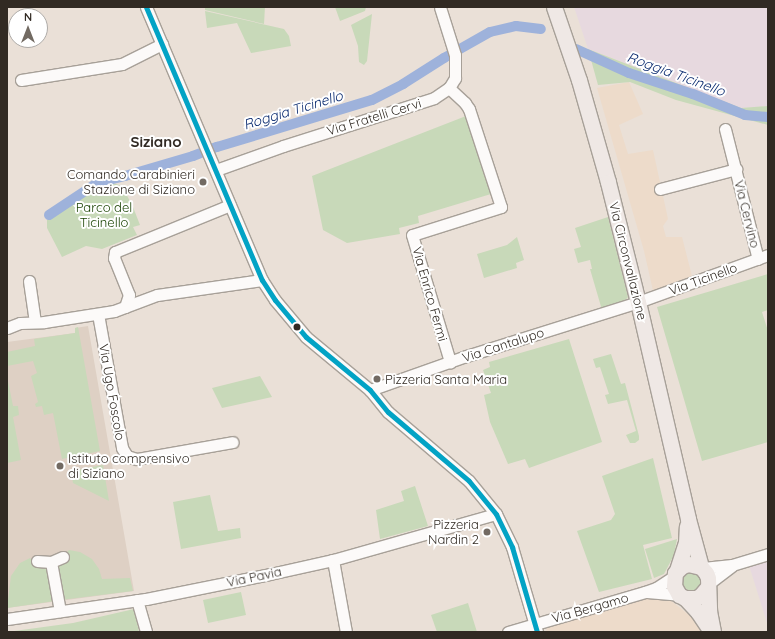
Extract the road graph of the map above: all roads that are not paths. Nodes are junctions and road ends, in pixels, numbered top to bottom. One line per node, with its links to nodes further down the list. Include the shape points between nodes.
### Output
1 (146, 7): 4 (street)
2 (440, 7): 6 (street, via 454,56 454,78)
3 (554, 7): 15 (main road, Via Circonvallazione, via 579,80)
4 (162, 44): 5 (street, via 122,64); 9 (street)
5 (21, 80)
6 (449, 88): 9 (street, Via Fratelli Cervi, via 434,98); 20 (street, Via Enrico Fermi, via 469,108 501,207 412,235)
7 (725, 129): 8 (street, Via Cervino)
8 (736, 169): 10 (street, Via Cervino); 12 (street, Via Cervino)
9 (216, 170): 11 (street)
10 (660, 189)
11 (230, 205): 13 (street); 16 (street, via 116,251 114,256 129,295)
12 (763, 257): 15 (street, Via Ticinello)
13 (262, 280): 16 (street, via 157,294); 21 (street, via 306,337)
14 (29, 281): 18 (street)
15 (638, 302): 20 (street, Via Cantalupo); 24 (main road, Via Circonvallazione)
16 (125, 306): 17 (street)
17 (98, 314): 18 (street); 22 (street, Via Ugo Foscolo, via 122,448 127,456 137,459)
18 (35, 322): 19 (street, via 20,323)
19 (7, 328)
20 (450, 362): 21 (street, Via Cantalupo)
21 (370, 390): 23 (street, via 388,412 469,481)
22 (233, 442)
23 (496, 514): 27 (street, Via Pavia); 39 (street, via 512,547)
24 (688, 519): 31 (main road, Via Circonvallazione); 32 (main road, via 686,543)
25 (768, 554): 30 (street)
26 (63, 557): 29 (street)
27 (333, 560): 36 (street, Via Pavia); 41 (street)
28 (37, 561): 29 (street)
29 (51, 562): 37 (street)
30 (732, 565): 31 (street); 33 (street)
31 (702, 568): 32 (main road, via 688,564); 33 (main road, via 706,573)
32 (675, 574): 34 (street, Via Bergamo, via 656,588); 35 (main road, via 674,586)
33 (708, 586): 35 (main road, via 696,598); 43 (main road)
34 (645, 592): 35 (street, Via Bergamo); 39 (street, Via Bergamo)
35 (682, 596): 43 (main road, via 698,612)
36 (137, 600): 37 (street, Via Pavia); 40 (street)
37 (60, 611): 38 (street, Via Pavia)
38 (7, 619)
39 (536, 628): 42 (street, Via Bergamo)
40 (146, 632)
41 (346, 632)
42 (508, 632)
43 (712, 632)

